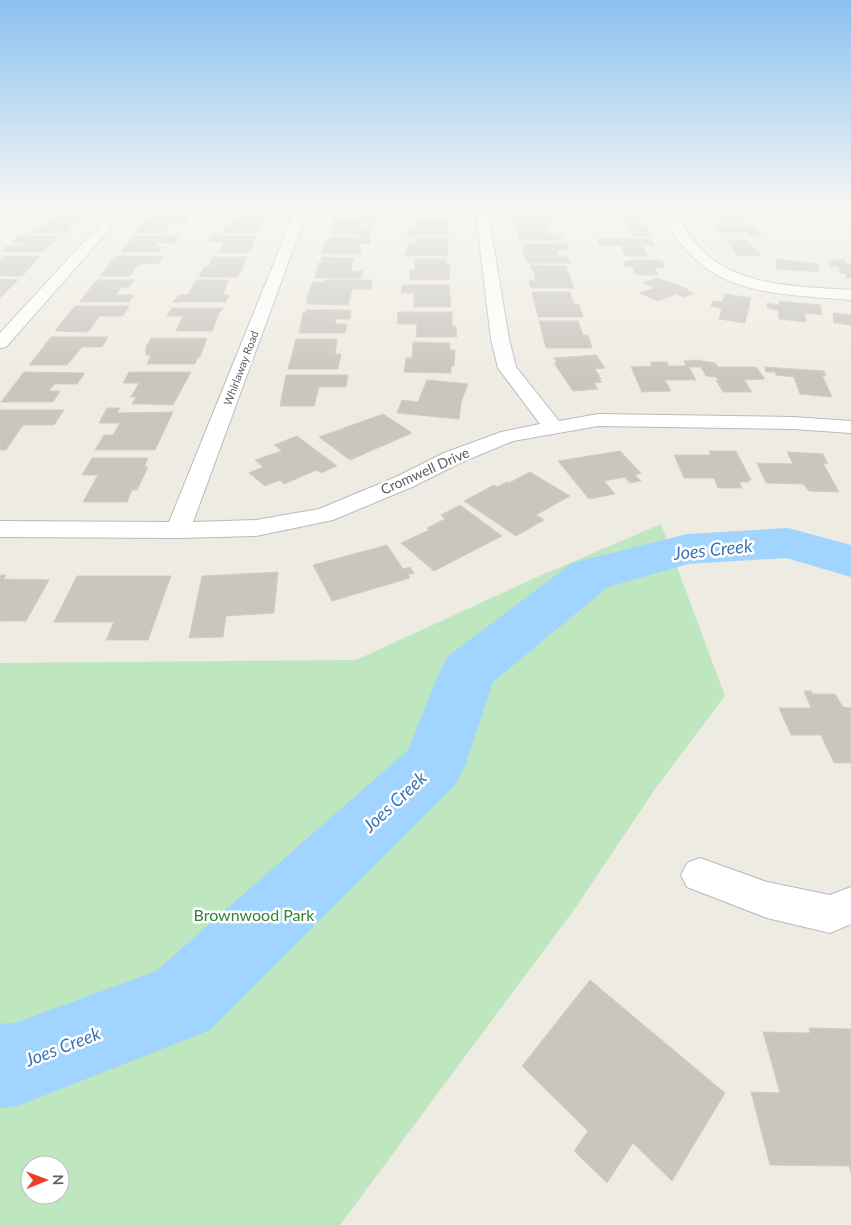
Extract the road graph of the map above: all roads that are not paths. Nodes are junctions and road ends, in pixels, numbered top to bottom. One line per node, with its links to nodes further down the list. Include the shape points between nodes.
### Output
1 (72, 263): 6 (street)
2 (281, 263): 10 (street, Whirlaway Road)
3 (489, 263): 7 (street, via 507,368)
4 (710, 263): 5 (street, via 719,270 760,285)
5 (851, 295)
6 (0, 343)
7 (553, 427): 8 (street, Cromwell Drive, via 598,420); 10 (street, Cromwell Drive, via 508,436 325,515 256,528)
8 (851, 427)
9 (0, 529): 10 (street, Cromwell Drive)
10 (178, 530)
11 (700, 875): 12 (street, via 767,900 830,914)
12 (851, 905)

